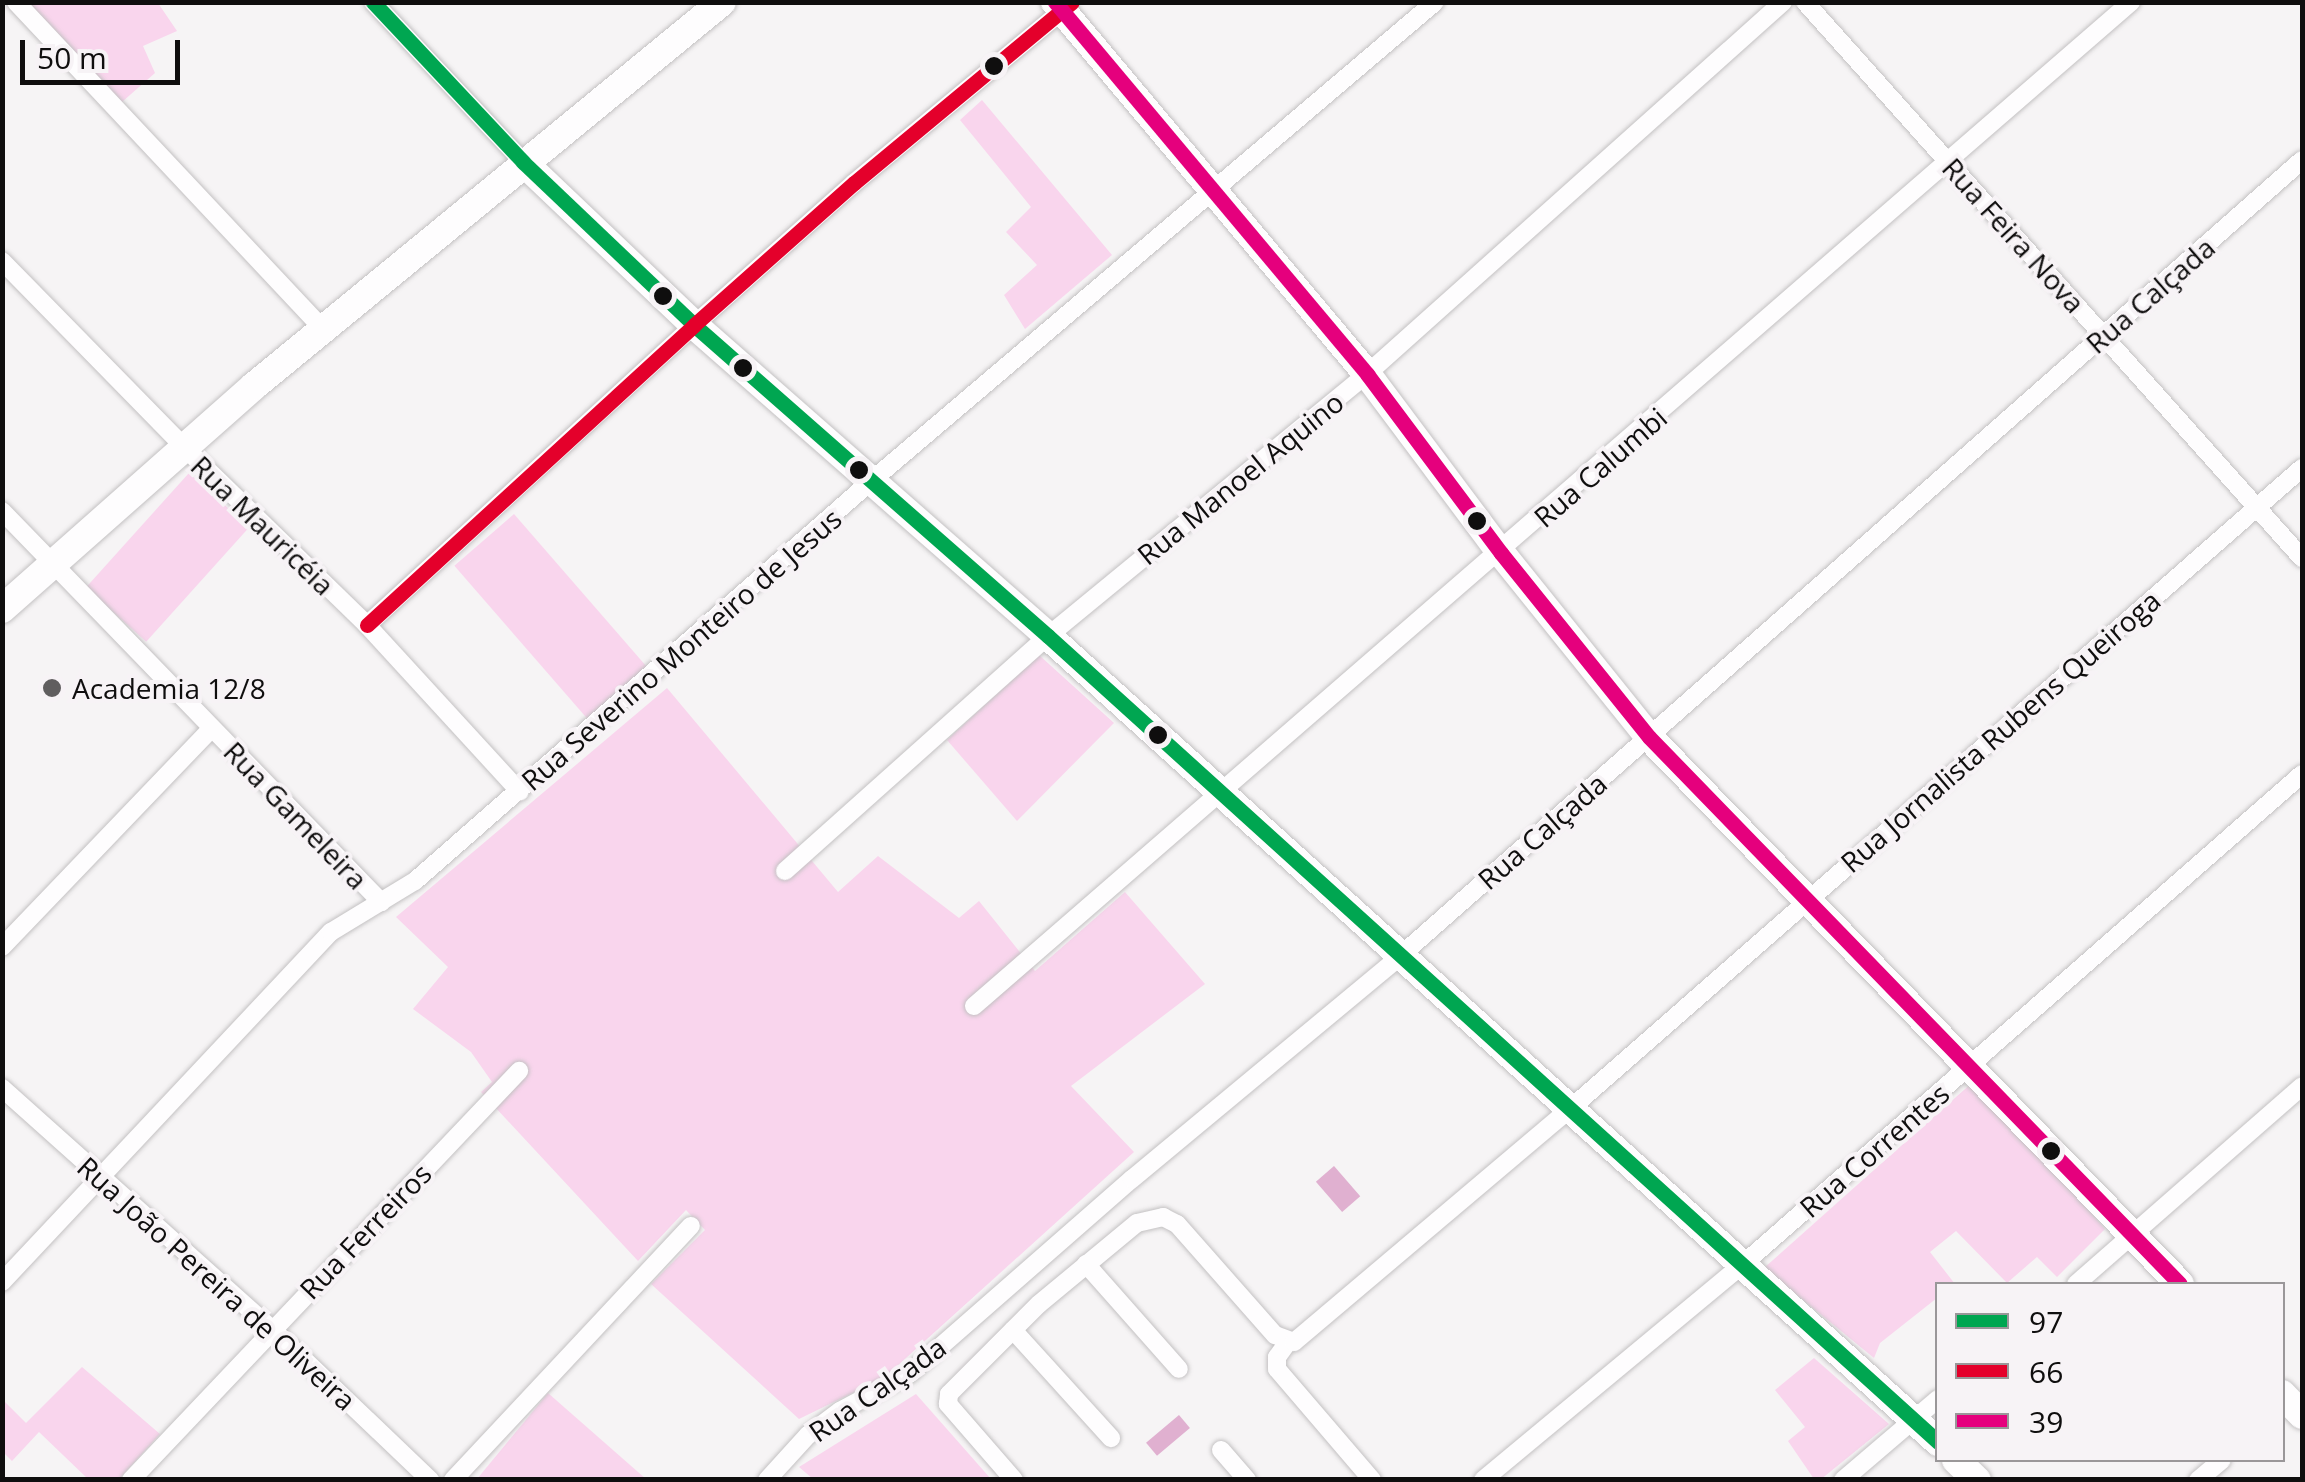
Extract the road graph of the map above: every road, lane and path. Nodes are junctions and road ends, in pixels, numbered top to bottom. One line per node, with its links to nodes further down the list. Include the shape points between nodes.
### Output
1 (16, 2): 15 (street)
2 (374, 2): 10 (street)
3 (722, 2): 10 (main road)
4 (1435, 2): 12 (street, Rua Severino Monteiro de Jesus)
5 (1783, 2): 17 (street, Rua Manoel Aquino)
6 (1805, 2): 11 (street, Rua Feira Nova)
7 (2131, 2): 11 (street, Rua Calumbi)
8 (1063, 5): 12 (main road); 14 (street)
9 (2302, 160): 16 (street, Rua Calçada)
10 (523, 162): 14 (main road); 15 (main road)
11 (1948, 163): 16 (street, Rua Feira Nova); 23 (street, Rua Calumbi)
12 (1209, 191): 17 (main road); 20 (street, Rua Severino Monteiro de Jesus)
13 (2, 261): 18 (street, Rua Mauricéia)
14 (694, 324): 20 (main road); 27 (street)
15 (323, 329): 18 (main road)
16 (2104, 335): 21 (street, Rua Feira Nova); 30 (street, Rua Calçada)
17 (1367, 374): 23 (main road); 28 (street, Rua Manoel Aquino)
18 (184, 447): 25 (main road); 27 (street, Rua Mauricéia)
19 (2302, 468): 21 (street, Rua Jornalista Rubens Queiroga)
20 (870, 482): 28 (main road); 32 (street, Rua Severino Monteiro de Jesus)
21 (2257, 508): 24 (street, Rua Feira Nova); 35 (street, Rua Jornalista Rubens Queiroga)
22 (2, 511): 25 (street, Rua Gameleira)
23 (1501, 553): 30 (main road); 33 (street, Rua Calumbi)
24 (2302, 558)
25 (52, 564): 26 (main road); 29 (street, Rua Gameleira)
26 (2, 609)
27 (367, 625): 32 (street, Rua Mauricéia)
28 (1048, 636): 33 (main road); 34 (street, Rua Manoel Aquino)
29 (212, 728): 36 (street, Rua Gameleira); 37 (street)
30 (1648, 736): 35 (main road); 38 (street, Rua Calçada)
31 (2302, 774): 40 (street, Rua Correntes)
32 (520, 792): 36 (street, Rua Severino Monteiro de Jesus)
33 (1219, 794): 38 (main road); 39 (street, Rua Calumbi)
34 (785, 871)
35 (1806, 899): 40 (main road); 44 (street, Rua Jornalista Rubens Queiroga)
36 (381, 902): 45 (street, Rua Severino Monteiro de Jesus, via 331,932)
37 (2, 947)
38 (1399, 957): 44 (main road); 67 (street, Rua Calçada, via 909,1374 808,1434)
39 (974, 1006)
40 (1971, 1065): 47 (main road); 49 (street, Rua Correntes)
41 (518, 1071): 53 (street, Rua Ferreiros)
42 (2302, 1086): 47 (street)
43 (2, 1088): 45 (street, Rua João Pereira de Oliveira)
44 (1570, 1109): 49 (main road); 55 (street, Rua Jornalista Rubens Queiroga, via 1310,1331)
45 (102, 1178): 50 (street, Rua Severino Monteiro de Jesus); 53 (street, Rua João Pereira de Oliveira)
46 (690, 1226): 66 (street)
47 (2134, 1236): 51 (street); 52 (main road)
48 (1086, 1264): 54 (street); 55 (street, via 1137,1223 1163,1217); 56 (street)
49 (1741, 1266): 58 (main road); 71 (street, Rua Correntes)
50 (2, 1282)
51 (2078, 1282)
52 (2178, 1282)
53 (272, 1329): 64 (street, Rua Ferreiros); 65 (street, Rua João Pereira de Oliveira)
54 (1012, 1330): 59 (street); 68 (street, via 954,1386 948,1404)
55 (1288, 1342): 70 (street, via 1276,1368)
56 (1179, 1369)
57 (1935, 1402): 58 (street)
58 (1914, 1419): 60 (main road); 72 (street)
59 (1112, 1438)
60 (1935, 1439)
61 (1221, 1450): 69 (street)
62 (1958, 1462): 73 (main road)
63 (2220, 1462): 74 (street)
64 (131, 1480)
65 (430, 1480)
66 (453, 1480)
67 (767, 1480)
68 (1014, 1480)
69 (1247, 1480)
70 (1372, 1480)
71 (1483, 1480)
72 (1843, 1480)
73 (1977, 1480)
74 (2198, 1480)

